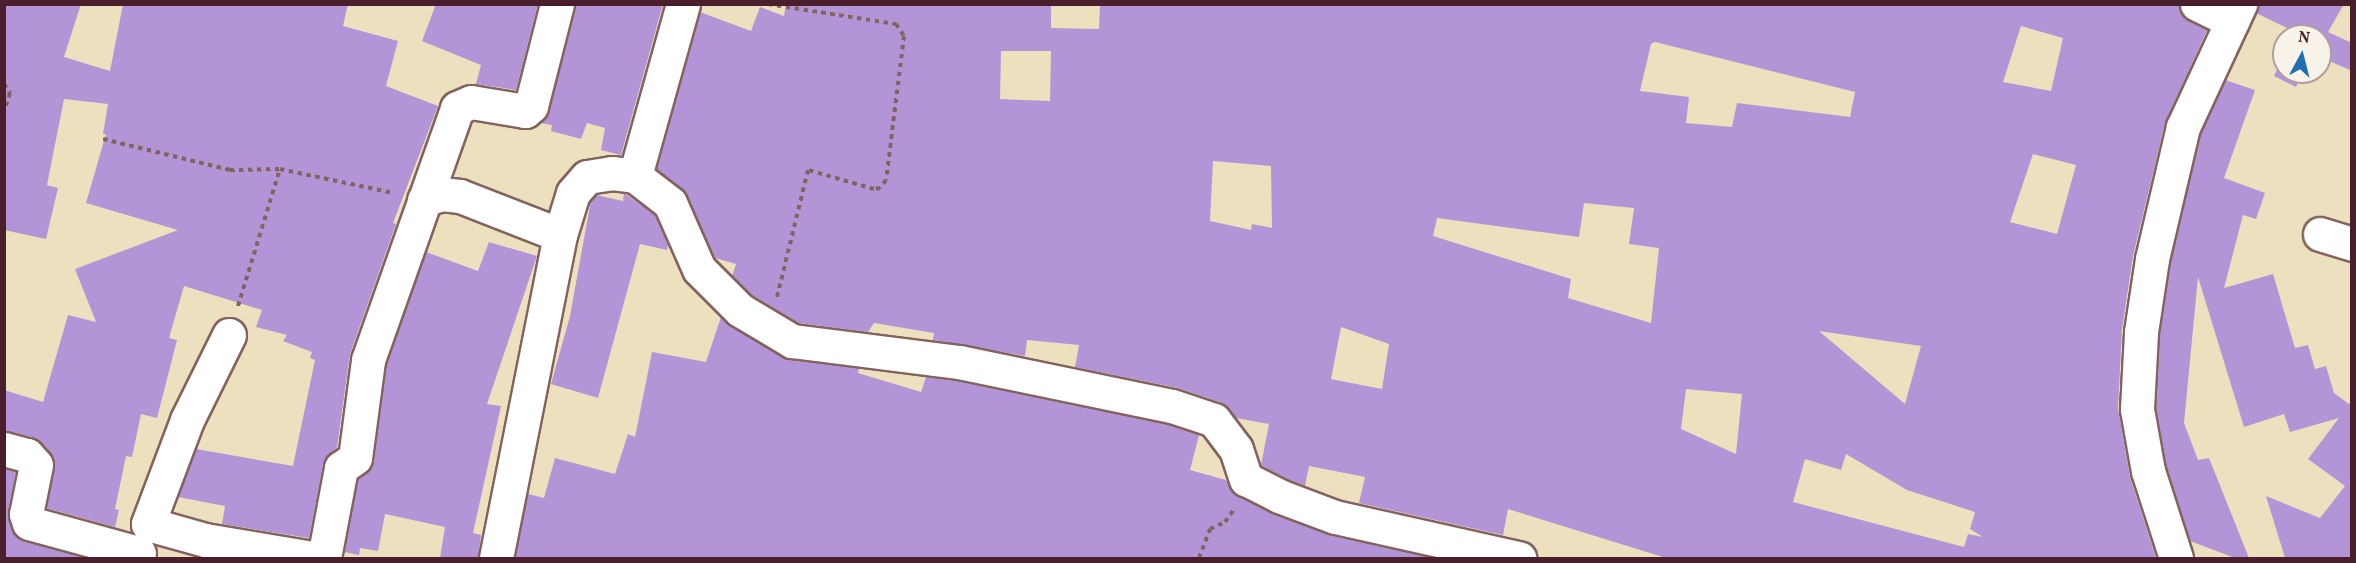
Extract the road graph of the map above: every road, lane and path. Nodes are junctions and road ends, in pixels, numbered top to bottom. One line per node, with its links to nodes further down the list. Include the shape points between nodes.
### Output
1 (557, 4): 11 (street, via 531,106 525,111 471,102 457,108)
2 (683, 4): 10 (street)
3 (768, 4): 15 (path, via 896,24 904,36 886,180 880,189 874,189 808,170)
4 (2197, 4): 5 (street)
5 (2236, 13): 25 (street, via 2183,127 2152,259 2141,332 2137,409 2148,471)
6 (4, 84): 7 (path, via 9,93)
7 (4, 112)
8 (103, 139): 9 (path, via 230,170)
9 (280, 169): 11 (path); 16 (path)
10 (635, 176): 13 (street, via 612,173 587,177 573,192); 15 (street, via 670,203 699,269 740,310)
11 (424, 200): 13 (street, via 441,194 460,196); 21 (street, via 368,360 355,458 341,468)
12 (2320, 234): 14 (street)
13 (560, 235): 22 (street)
14 (2352, 244)
15 (770, 327): 18 (street, via 792,341 959,362 1172,406 1214,420 1236,449)
16 (229, 335): 19 (street, via 187,420)
17 (4, 449): 19 (street, via 27,455 36,465 26,514 29,523)
18 (1246, 479): 23 (path, via 1230,518 1210,529); 24 (street, via 1335,517)
19 (141, 545): 20 (street, via 205,540)
20 (312, 558)
21 (324, 558)
22 (496, 558)
23 (1199, 558)
24 (1519, 558)
25 (2176, 558)

